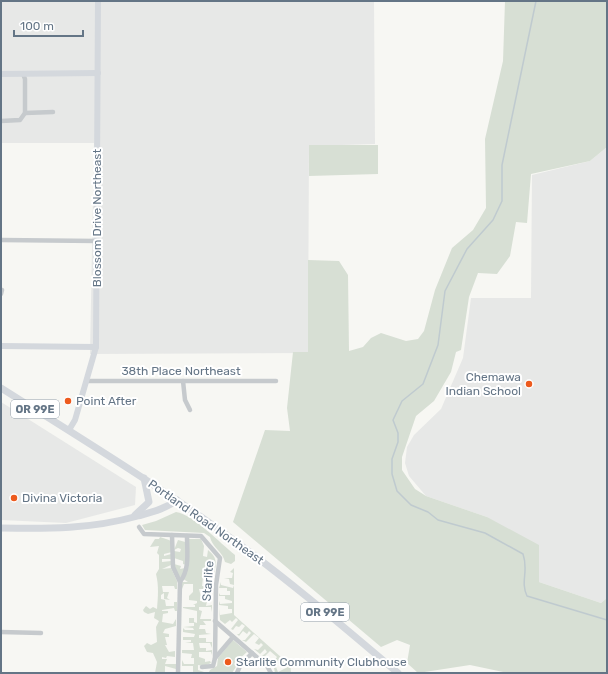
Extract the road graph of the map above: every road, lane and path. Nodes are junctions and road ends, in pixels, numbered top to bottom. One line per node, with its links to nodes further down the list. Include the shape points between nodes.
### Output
1 (98, 1): 2 (street, Blossom Drive Northeast)
2 (98, 73): 4 (street); 9 (street, Blossom Drive Northeast)
3 (1, 74): 4 (street)
4 (23, 74): 6 (street)
5 (53, 112): 6 (street)
6 (25, 113): 7 (street, via 20,120)
7 (1, 122)
8 (1, 240): 9 (street)
9 (97, 241): 11 (street, Blossom Drive Northeast)
10 (1, 346): 11 (street)
11 (96, 347): 12 (street, Blossom Drive Northeast)
12 (87, 381): 13 (street, 38th Place Northeast); 17 (street, Blossom Drive Northeast, via 75,420)
13 (183, 381): 14 (street, 38th Place Northeast); 16 (street, via 184,400)
14 (276, 381)
15 (1, 388): 17 (main road, Portland Road Northeast / OR 99E)
16 (190, 410)
17 (68, 430): 18 (main road, Portland Road Northeast / OR 99E)
18 (144, 478): 19 (main road, Portland Road Northeast / OR 99E); 20 (main road, via 149,502)
19 (177, 500): 20 (main road, via 164,509); 36 (main road, Portland Road Northeast / OR 99E, via 262,561)
20 (132, 518): 22 (main road, via 56,530)
21 (139, 527): 23 (street, Starlite, via 144,534)
22 (1, 528)
23 (172, 535): 24 (street, Starlite); 25 (street, via 173,567)
24 (187, 536): 25 (street, via 186,574); 26 (street, Starlite, via 201,536 220,558 216,585)
25 (180, 582): 33 (street)
26 (216, 621): 29 (street); 31 (street, Starlite)
27 (1, 632): 28 (street)
28 (41, 633)
29 (233, 637): 30 (street); 31 (street)
30 (252, 653): 34 (street); 35 (street, via 270,668)
31 (215, 658): 32 (street, via 213,666)
32 (202, 668)
33 (178, 673)
34 (237, 673)
35 (271, 673)
36 (398, 673)

